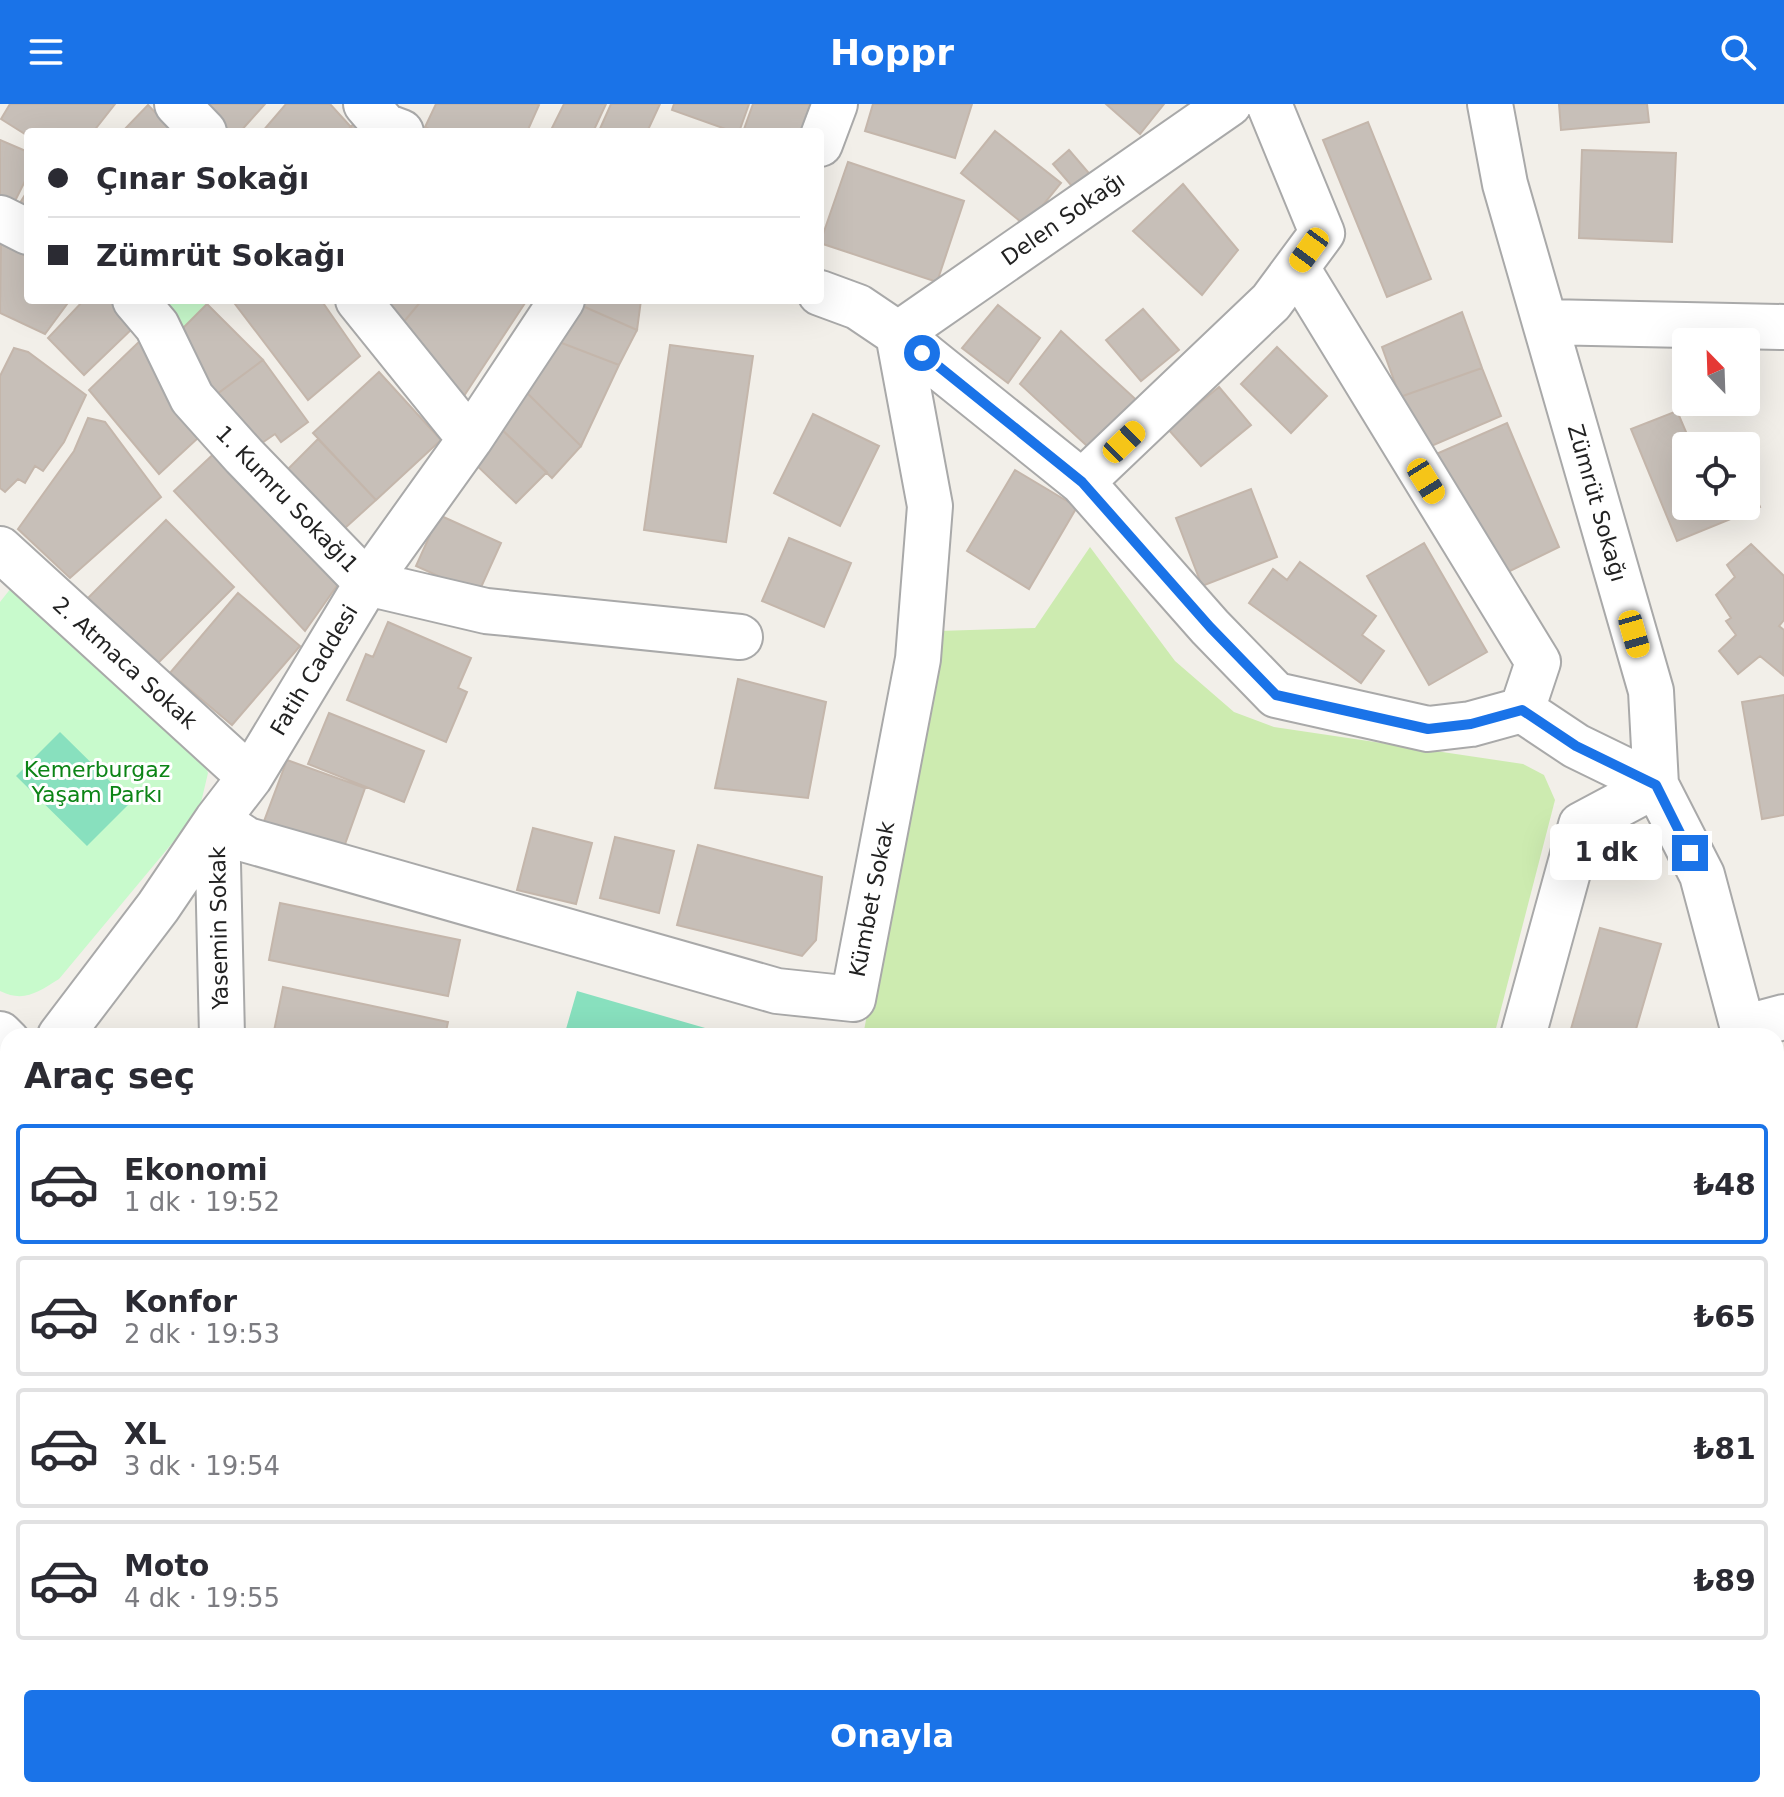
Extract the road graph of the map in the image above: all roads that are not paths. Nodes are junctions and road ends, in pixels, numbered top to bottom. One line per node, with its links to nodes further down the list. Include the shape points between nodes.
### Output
1 (177, 104): 7 (street)
2 (366, 104): 8 (street)
3 (835, 104): 9 (street)
4 (1229, 104): 19 (street, Delen Sokağı)
5 (1269, 104): 12 (street, via 1322,233)
6 (1490, 104): 17 (street, Zümrüt Sokağı, via 1505,184)
7 (200, 128)
8 (390, 128)
9 (824, 133)
10 (0, 218): 11 (street)
11 (24, 230)
12 (1297, 268): 21 (street, via 1271,302); 25 (street, via 1538,662)
13 (824, 294): 19 (street, via 858,307)
14 (138, 304): 23 (street, 1. Kumru Sokağı1, via 157,326 192,398)
15 (361, 304): 20 (street)
16 (559, 304): 20 (street, Fatih Caddesi)
17 (1545, 322): 18 (street); 28 (street, Zümrüt Sokağı, via 1651,691)
18 (1784, 327)
19 (898, 334): 21 (street); 29 (street, Kümbet Sokak, via 930,506 918,659 853,999 762,987 247,840)
20 (470, 439): 23 (street, Fatih Caddesi)
21 (1082, 482): 25 (street, via 1276,695 1428,729)
22 (0, 549): 27 (street, 2. Atmaca Sokak)
23 (367, 583): 24 (street, 1. Kumru Sokağı1, via 486,611); 27 (street, Fatih Caddesi)
24 (740, 637)
25 (1522, 710): 26 (street)
26 (1576, 746): 28 (street); 30 (street)
27 (250, 777): 29 (street, Fatih Caddesi)
28 (1656, 785): 30 (street); 31 (street, Zümrüt Sokağı, via 1702,875)
29 (217, 820): 32 (street, Fatih Caddesi); 33 (street, Yasemin Sokak)
30 (1581, 825): 34 (street)
31 (1758, 1027)
32 (66, 1028)
33 (222, 1028)
34 (1525, 1028)

